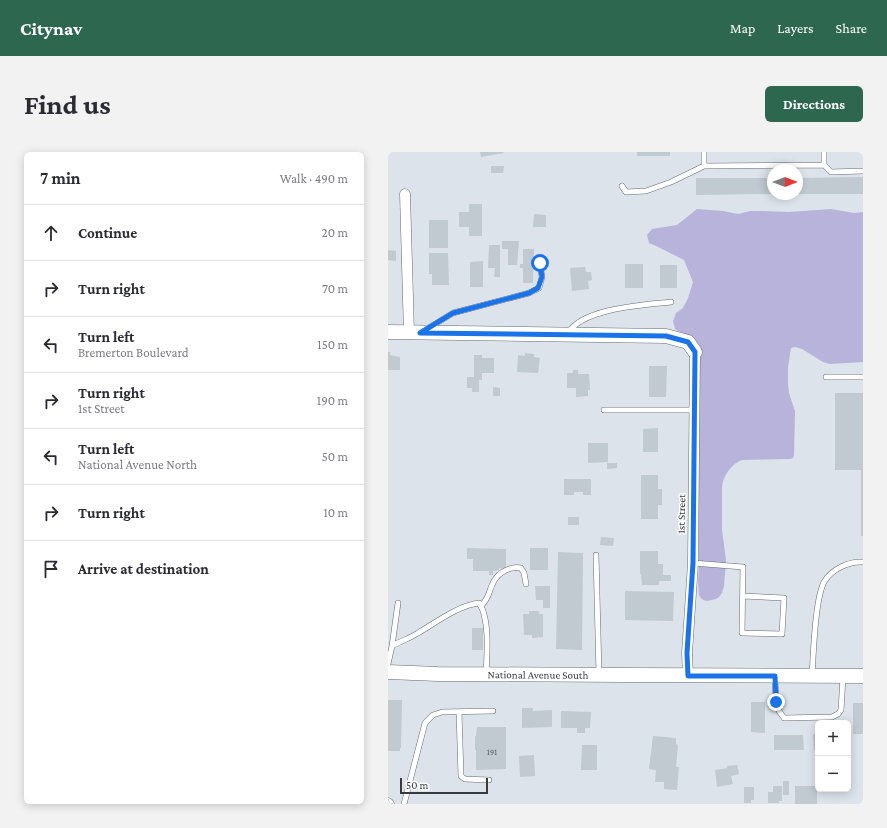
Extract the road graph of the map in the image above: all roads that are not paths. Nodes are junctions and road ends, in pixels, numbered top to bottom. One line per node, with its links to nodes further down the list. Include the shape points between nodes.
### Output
1 (704, 152): 4 (lane)
2 (824, 152): 3 (lane)
3 (824, 165): 4 (lane); 5 (lane, via 831,172)
4 (704, 166): 6 (lane, via 646,191 626,192)
5 (863, 171)
6 (622, 186)
7 (405, 194): 11 (street)
8 (540, 263): 11 (lane, via 542,277 538,288 529,293 453,313)
9 (671, 302): 12 (lane, via 597,314 578,322)
10 (388, 332): 11 (main road)
11 (414, 333): 12 (main road)
12 (566, 335): 13 (main road, via 666,336 688,342)
13 (695, 352): 17 (street, 1st Street)
14 (863, 377): 15 (lane)
15 (826, 378)
16 (604, 410): 17 (lane)
17 (695, 410): 20 (street, 1st Street)
18 (596, 555): 29 (lane)
19 (863, 562): 32 (lane, via 847,564 837,569 823,584 817,605)
20 (693, 563): 22 (lane, via 743,567); 30 (street, 1st Street, via 687,653)
21 (526, 584): 24 (lane, via 521,568 506,570 498,576 487,601)
22 (743, 596): 22 (lane, via 742,633 782,634 784,598)
23 (398, 603): 25 (lane)
24 (481, 606): 25 (lane, via 479,603 465,607); 28 (lane, via 487,638)
25 (392, 646): 26 (lane)
26 (388, 664)
27 (388, 672): 28 (main road, National Avenue South)
28 (486, 674): 29 (main road, National Avenue South)
29 (599, 675): 30 (main road, National Avenue South)
30 (688, 676): 31 (main road, National Avenue South)
31 (775, 676): 32 (main road, National Avenue South); 33 (lane, via 776,702 778,711 784,718 832,717 838,714 841,710)
32 (812, 676): 33 (main road, National Avenue South)
33 (843, 676): 34 (main road, National Avenue South)
34 (863, 676)
35 (493, 711): 36 (lane)
36 (459, 712): 37 (lane, via 461,776 465,779); 38 (lane, via 442,712 425,722)
37 (490, 780)
38 (404, 804)

